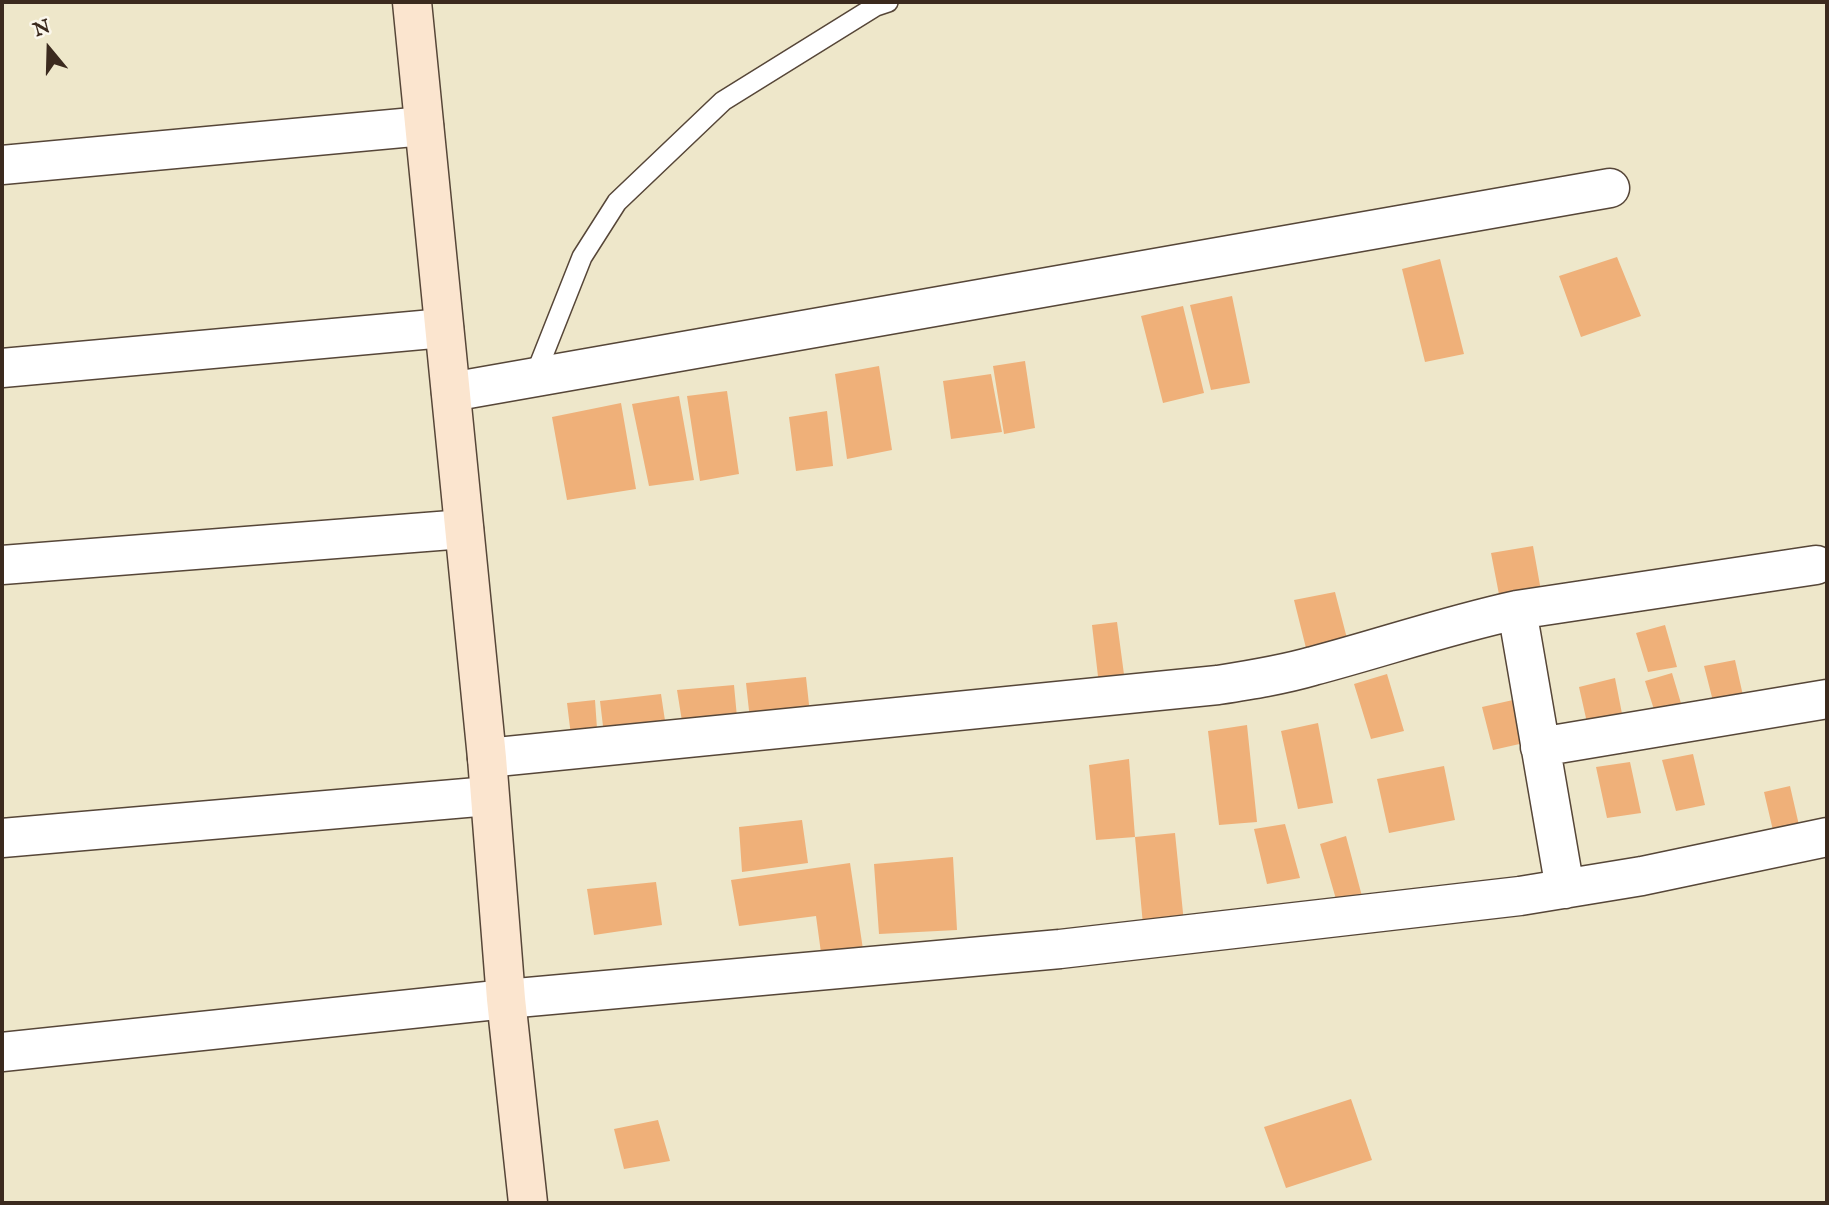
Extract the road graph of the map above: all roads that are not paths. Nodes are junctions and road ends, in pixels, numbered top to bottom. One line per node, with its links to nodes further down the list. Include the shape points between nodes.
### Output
1 (412, 2): 3 (main road)
2 (888, 2): 8 (lane, via 723,101 617,202 582,257)
3 (424, 126): 4 (street); 6 (main road)
4 (2, 165)
5 (1611, 188): 8 (street)
6 (444, 328): 7 (street); 9 (main road)
7 (2, 368)
8 (534, 377): 9 (street)
9 (451, 392): 10 (main road)
10 (464, 529): 11 (street); 16 (main road)
11 (2, 565)
12 (1816, 565): 13 (street)
13 (1517, 610): 15 (street); 16 (street, via 1312,667 1218,685)
14 (1827, 699): 15 (street)
15 (1540, 747): 20 (street)
16 (487, 758): 17 (main road)
17 (489, 796): 18 (street); 21 (main road)
18 (2, 838)
19 (1827, 838): 20 (street)
20 (1565, 889): 21 (street, via 1060,949)
21 (506, 999): 22 (street); 23 (main road)
22 (2, 1052)
23 (528, 1203)

